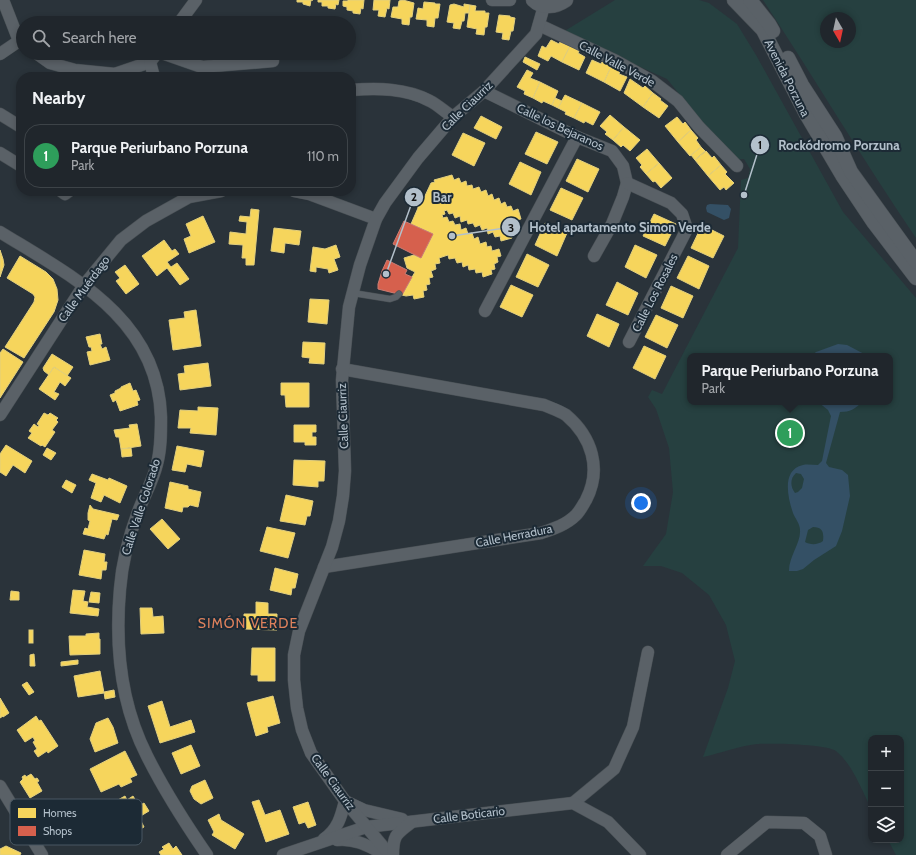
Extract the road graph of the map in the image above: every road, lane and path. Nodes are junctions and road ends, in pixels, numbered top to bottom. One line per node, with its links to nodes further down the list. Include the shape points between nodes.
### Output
1 (3, 0): 11 (street)
2 (196, 0): 9 (street)
3 (492, 0): 4 (street)
4 (510, 0)
5 (566, 0): 8 (street, via 553,6)
6 (734, 0): 38 (street, Avenida Porzuna, via 763,30 806,114 842,175 874,223)
7 (750, 0): 37 (street, Avenida Porzuna, via 769,24 802,84 835,136 851,172)
8 (538, 3): 10 (street, Calle Ciaurriz)
9 (184, 16)
10 (538, 25): 23 (street, Calle Ciaurriz, via 536,34); 30 (street, Calle Valle Verde, via 616,61 652,81 678,101)
11 (16, 30)
12 (16, 45): 13 (street)
13 (0, 54)
14 (46, 60): 19 (street, via 75,70)
15 (149, 60): 20 (street)
16 (154, 60): 21 (street)
17 (182, 60): 18 (street, via 202,67)
18 (273, 61)
19 (95, 72)
20 (120, 72)
21 (154, 72)
22 (356, 90): 25 (street, via 401,90 430,100)
23 (484, 91): 25 (street, Calle Ciaurriz); 27 (street, Calle los Bejaranos)
24 (0, 114): 26 (street)
25 (453, 117): 34 (street, Calle Ciaurriz, via 418,158)
26 (16, 124)
27 (577, 136): 31 (street, Calle los Bejaranos, via 612,151 623,166); 42 (street)
28 (0, 153): 29 (street)
29 (16, 163)
30 (737, 166)
31 (628, 183): 36 (street, via 612,224); 43 (street, Calle Los Rosales, via 671,203 682,214 687,229)
32 (186, 196): 39 (street, Calle Muérdago, via 121,240)
33 (315, 196): 34 (street)
34 (376, 219): 40 (street, Calle Ciaurriz)
35 (0, 232): 39 (street, Calle Valle Colorado)
36 (594, 256)
37 (916, 262)
38 (916, 278)
39 (84, 285): 45 (street, Calle Muérdago); 57 (street, Calle Valle Colorado, via 106,303 133,335 148,360 158,393 161,428 157,464 139,510 123,565 118,628 121,671 135,727 146,754 174,806)
40 (353, 293): 41 (lane, via 390,299); 44 (street, Calle Ciaurriz, via 346,324)
41 (399, 294)
42 (485, 311)
43 (629, 342)
44 (342, 369): 46 (street, Calle Ciaurriz, via 345,471 343,496 337,528); 46 (street, Calle Herradura, via 544,405 565,414 580,430 588,444 593,458 594,477 589,493 576,515 559,527 541,533)
45 (0, 415)
46 (324, 567): 49 (street, Calle Ciaurriz, via 299,631 294,655 294,680 302,730 311,753)
47 (648, 652): 51 (street, via 632,727 614,769)
48 (0, 786): 50 (street)
49 (345, 801): 52 (street, via 364,810); 53 (street, Calle Ciaurriz); 54 (street, via 333,833)
50 (10, 802)
51 (574, 803): 52 (street, Calle Boticario); 62 (street, via 608,822)
52 (413, 822): 53 (street, Calle Boticario); 61 (street, via 398,832 393,841)
53 (366, 827): 54 (street, Calle Boticario); 60 (street, Calle Ciaurriz)
54 (320, 842): 58 (street, Calle Boticario); 59 (street, via 346,839 362,843)
55 (36, 845): 56 (street)
56 (42, 855)
57 (207, 855)
58 (283, 855)
59 (386, 855)
60 (390, 855)
61 (393, 855)
62 (640, 855)
63 (727, 855): 64 (street, via 767,822 804,823 820,836)
64 (826, 855)

